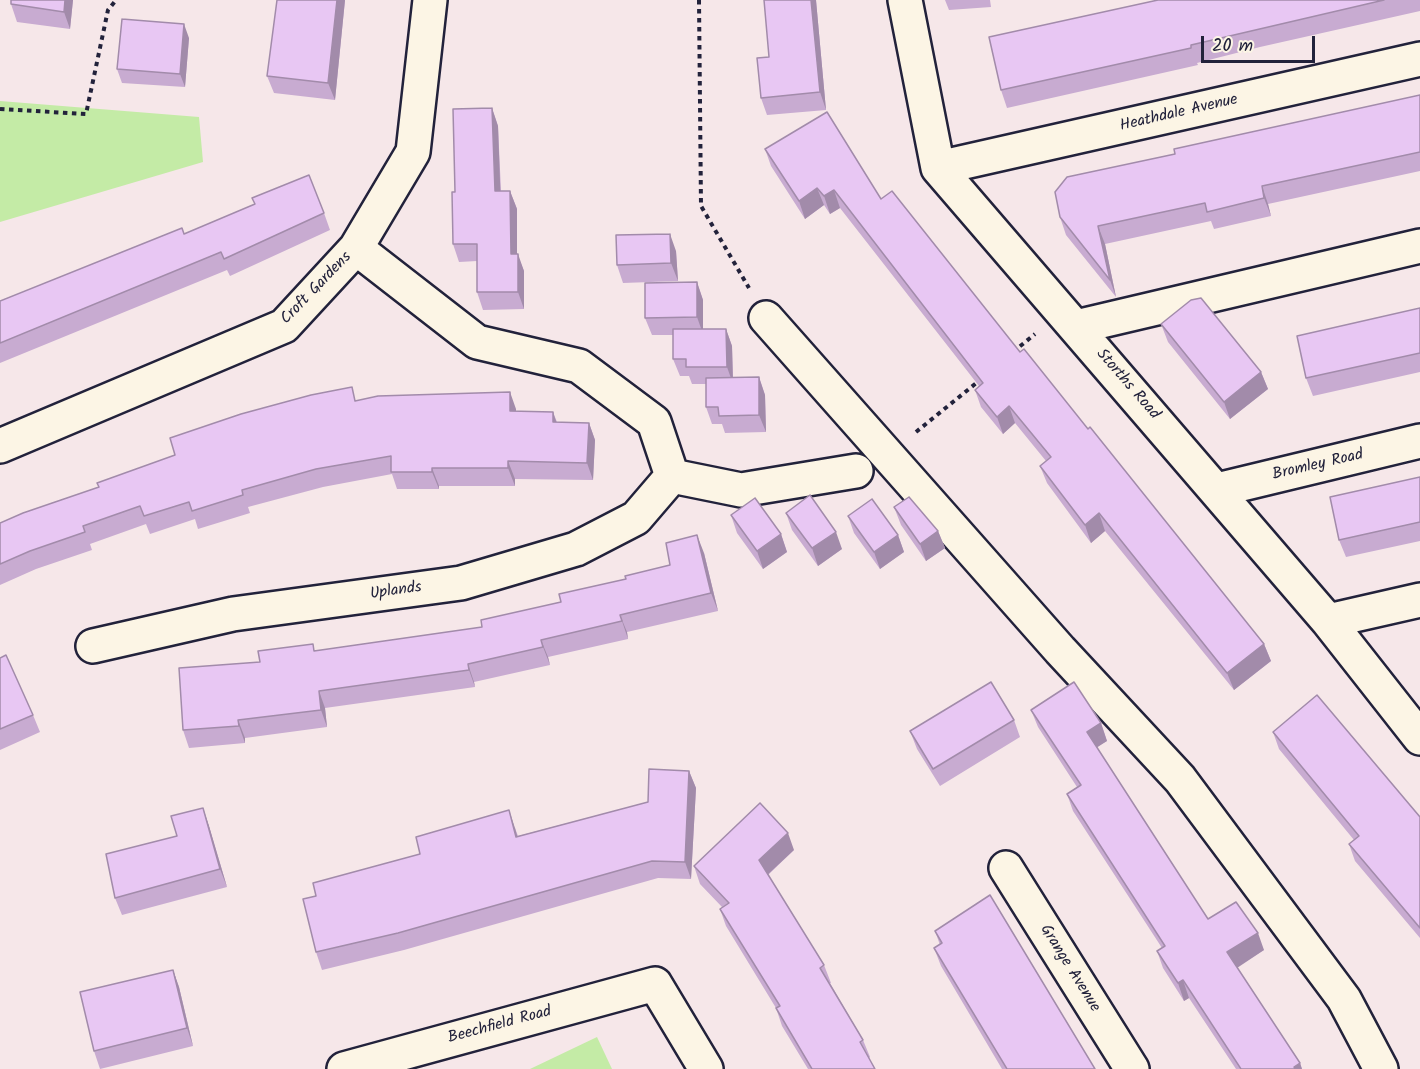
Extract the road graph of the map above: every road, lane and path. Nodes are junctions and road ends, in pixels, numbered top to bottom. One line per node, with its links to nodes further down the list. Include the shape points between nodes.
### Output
1 (116, 0): 6 (path, via 108,10 86,114)
2 (430, 0): 9 (street, Croft Gardens, via 413,152)
3 (699, 0): 10 (path, via 701,206)
4 (905, 0): 7 (street, Storths Road)
5 (1420, 59): 7 (street, Heathdale Avenue)
6 (0, 109)
7 (938, 168): 11 (street, Storths Road)
8 (1420, 246): 11 (street)
9 (356, 248): 15 (street, Croft Gardens, via 284,326); 18 (street, via 477,342 579,366 654,422)
10 (766, 318): 16 (street)
11 (1069, 319): 12 (path); 19 (street, Storths Road)
12 (1007, 357)
13 (989, 372): 16 (path)
14 (1420, 441): 19 (street, Bromley Road)
15 (0, 446)
16 (888, 456): 28 (street, via 1180,779 1344,999)
17 (856, 471): 18 (street, via 741,490)
18 (672, 476): 22 (street, Uplands, via 636,518 576,549 461,583 233,614)
19 (1217, 490): 21 (street, Storths Road)
20 (1420, 600): 21 (street)
21 (1328, 621): 23 (street, Storths Road)
22 (93, 646)
23 (1420, 738)
24 (1006, 868): 27 (street, Grange Avenue)
25 (344, 1069): 26 (street, Beechfield Road, via 655,984)
26 (706, 1069)
27 (1132, 1069)
28 (1381, 1069)

